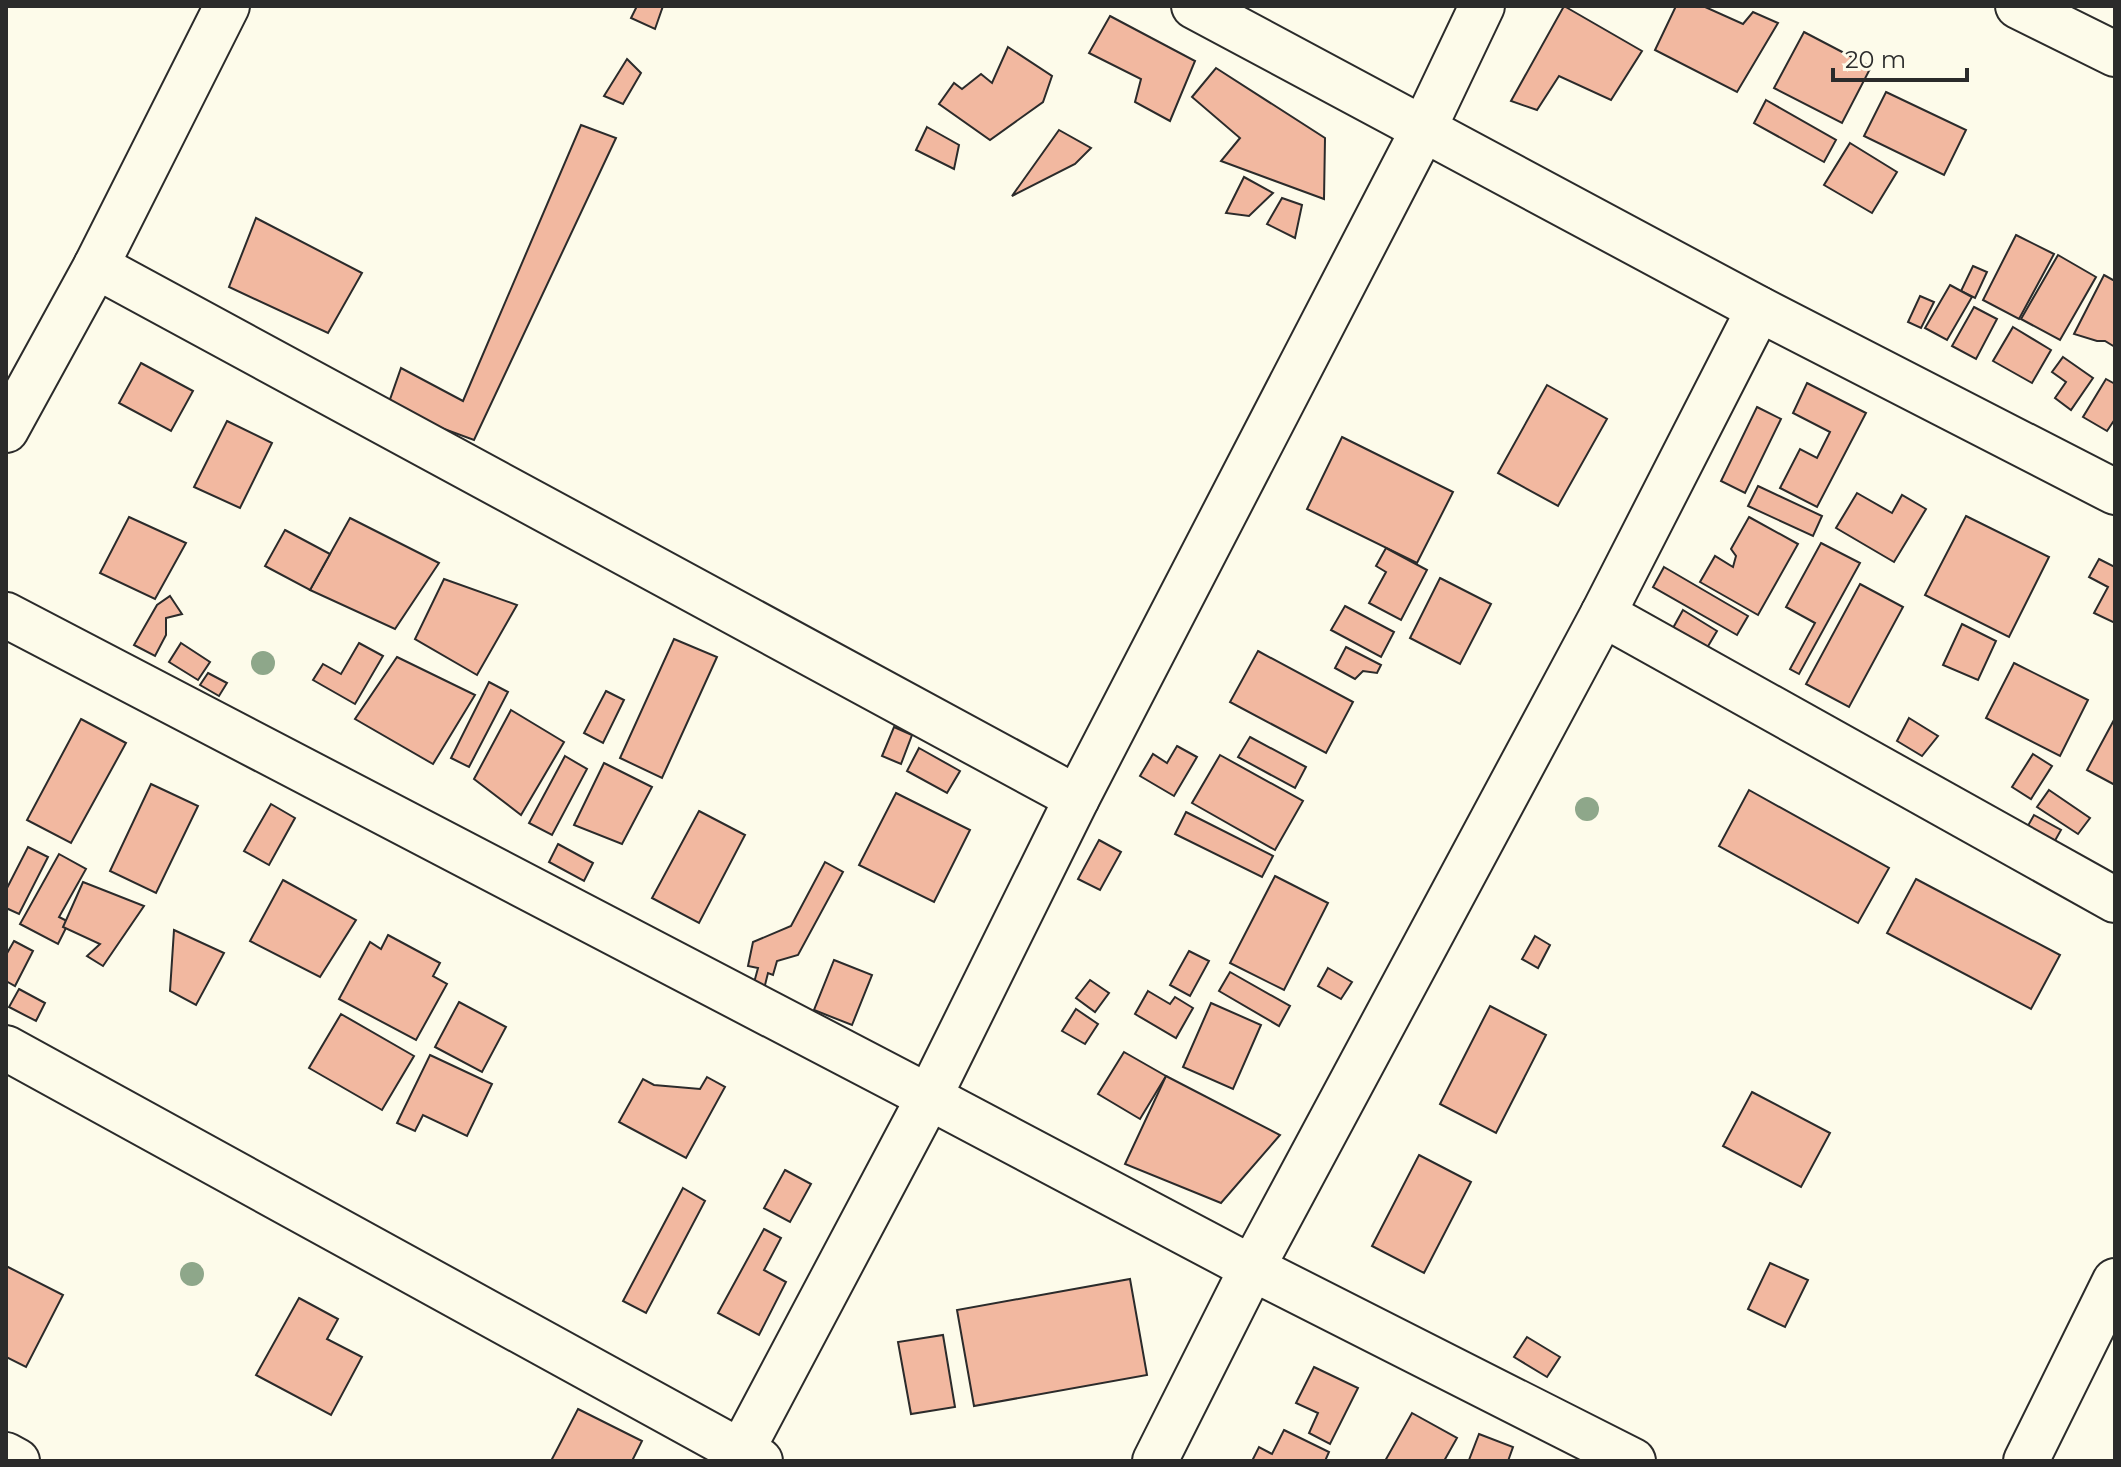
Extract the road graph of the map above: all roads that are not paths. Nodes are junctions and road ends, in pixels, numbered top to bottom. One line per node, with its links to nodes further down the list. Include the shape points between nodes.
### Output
1 (227, 6): 7 (street)
2 (1194, 6): 6 (street)
3 (1482, 6): 6 (street)
4 (2018, 6): 5 (street)
5 (2115, 54)
6 (1423, 130): 8 (street); 13 (street)
7 (96, 266): 9 (street); 13 (street)
8 (1759, 309): 10 (street); 11 (street)
9 (6, 430)
10 (2115, 492)
11 (1603, 614): 14 (street); 17 (street)
12 (6, 615): 16 (street)
13 (1077, 798): 16 (street)
14 (2115, 900)
15 (6, 1048): 20 (street)
16 (929, 1097): 17 (street); 20 (street)
17 (1252, 1268): 22 (street); 23 (street)
18 (2111, 1299): 24 (street)
19 (6, 1455): 21 (street)
20 (746, 1458)
21 (17, 1461)
22 (1155, 1461)
23 (1633, 1461)
24 (2026, 1461)

